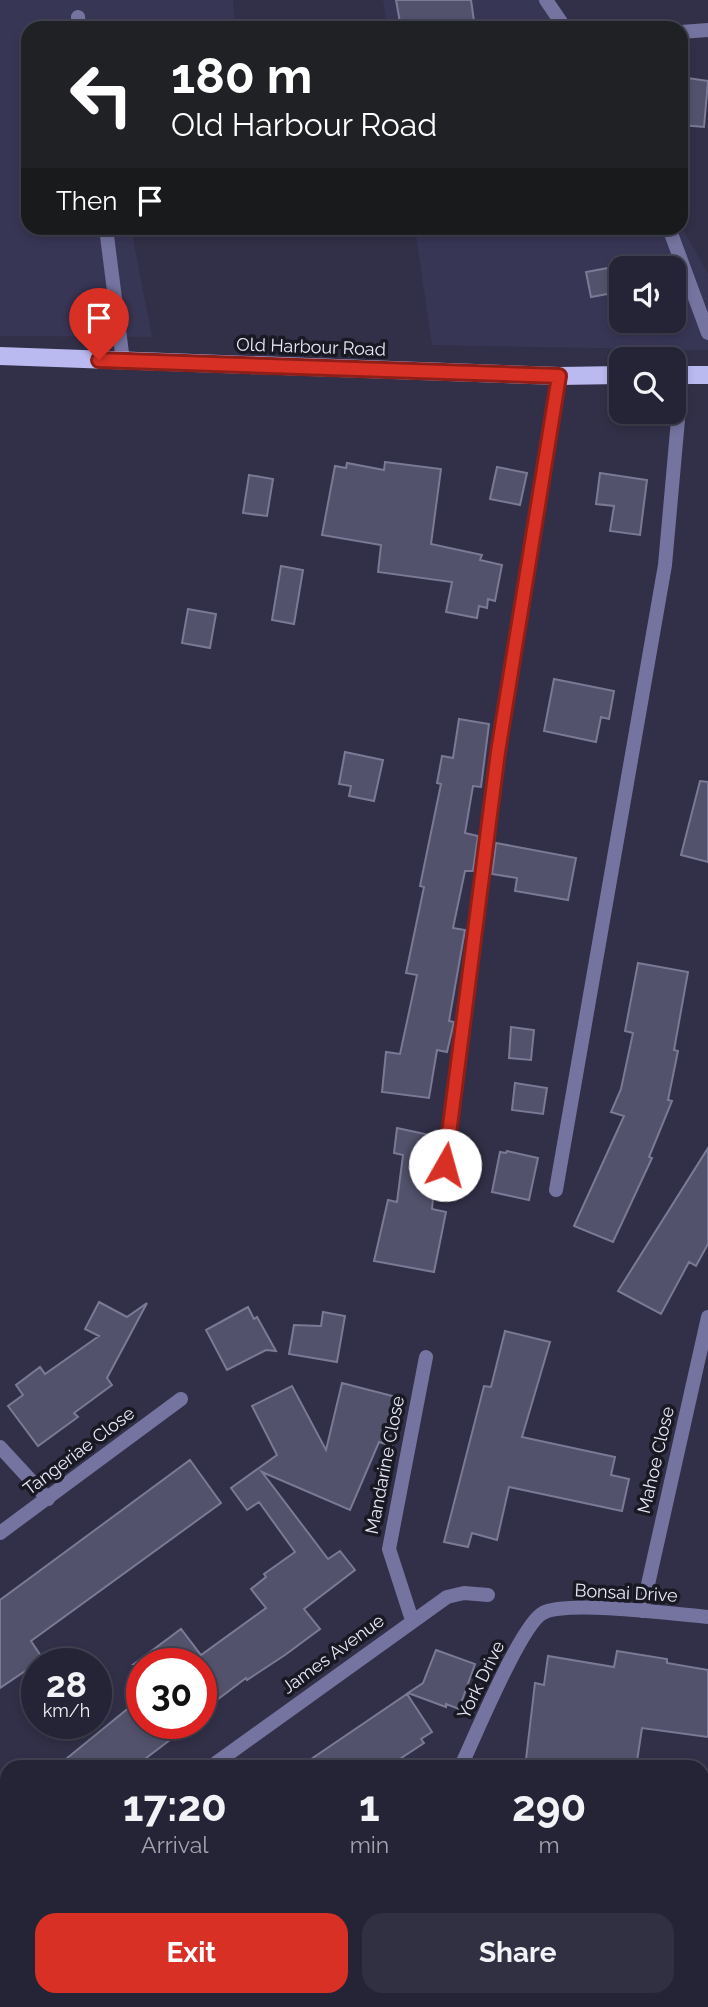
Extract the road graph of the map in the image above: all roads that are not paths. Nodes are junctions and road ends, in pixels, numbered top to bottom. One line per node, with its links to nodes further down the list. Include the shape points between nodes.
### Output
1 (546, 0): 2 (street)
2 (560, 21)
3 (708, 30): 4 (street)
4 (688, 31)
5 (107, 235): 9 (street)
6 (672, 235): 7 (street)
7 (708, 333)
8 (0, 356): 9 (main road, Old Harbour Road)
9 (123, 361): 13 (main road, Old Harbour Road)
10 (609, 375): 13 (main road, Old Harbour Road)
11 (686, 375): 12 (main road)
12 (708, 375)
13 (559, 376): 15 (street, via 498,752)
14 (675, 424): 16 (street, via 665,565)
15 (445, 1165)
16 (556, 1191)
17 (708, 1317): 24 (street, Mahoe Close)
18 (426, 1357): 27 (street, Mandarine Close, via 389,1549)
19 (181, 1399): 21 (street, Tangeriae Close)
20 (0, 1447): 21 (street)
21 (48, 1499): 22 (street, Tangeriae Close)
22 (0, 1533)
23 (488, 1595): 27 (street, James Avenue, via 464,1592 447,1597)
24 (642, 1611): 25 (street, Bonsai Drive, via 569,1608); 26 (street, Bonsai Drive)
25 (542, 1613): 29 (street, York Drive, via 524,1634)
26 (708, 1617)
27 (412, 1619): 28 (street, James Avenue)
28 (220, 1760)
29 (464, 1760)

